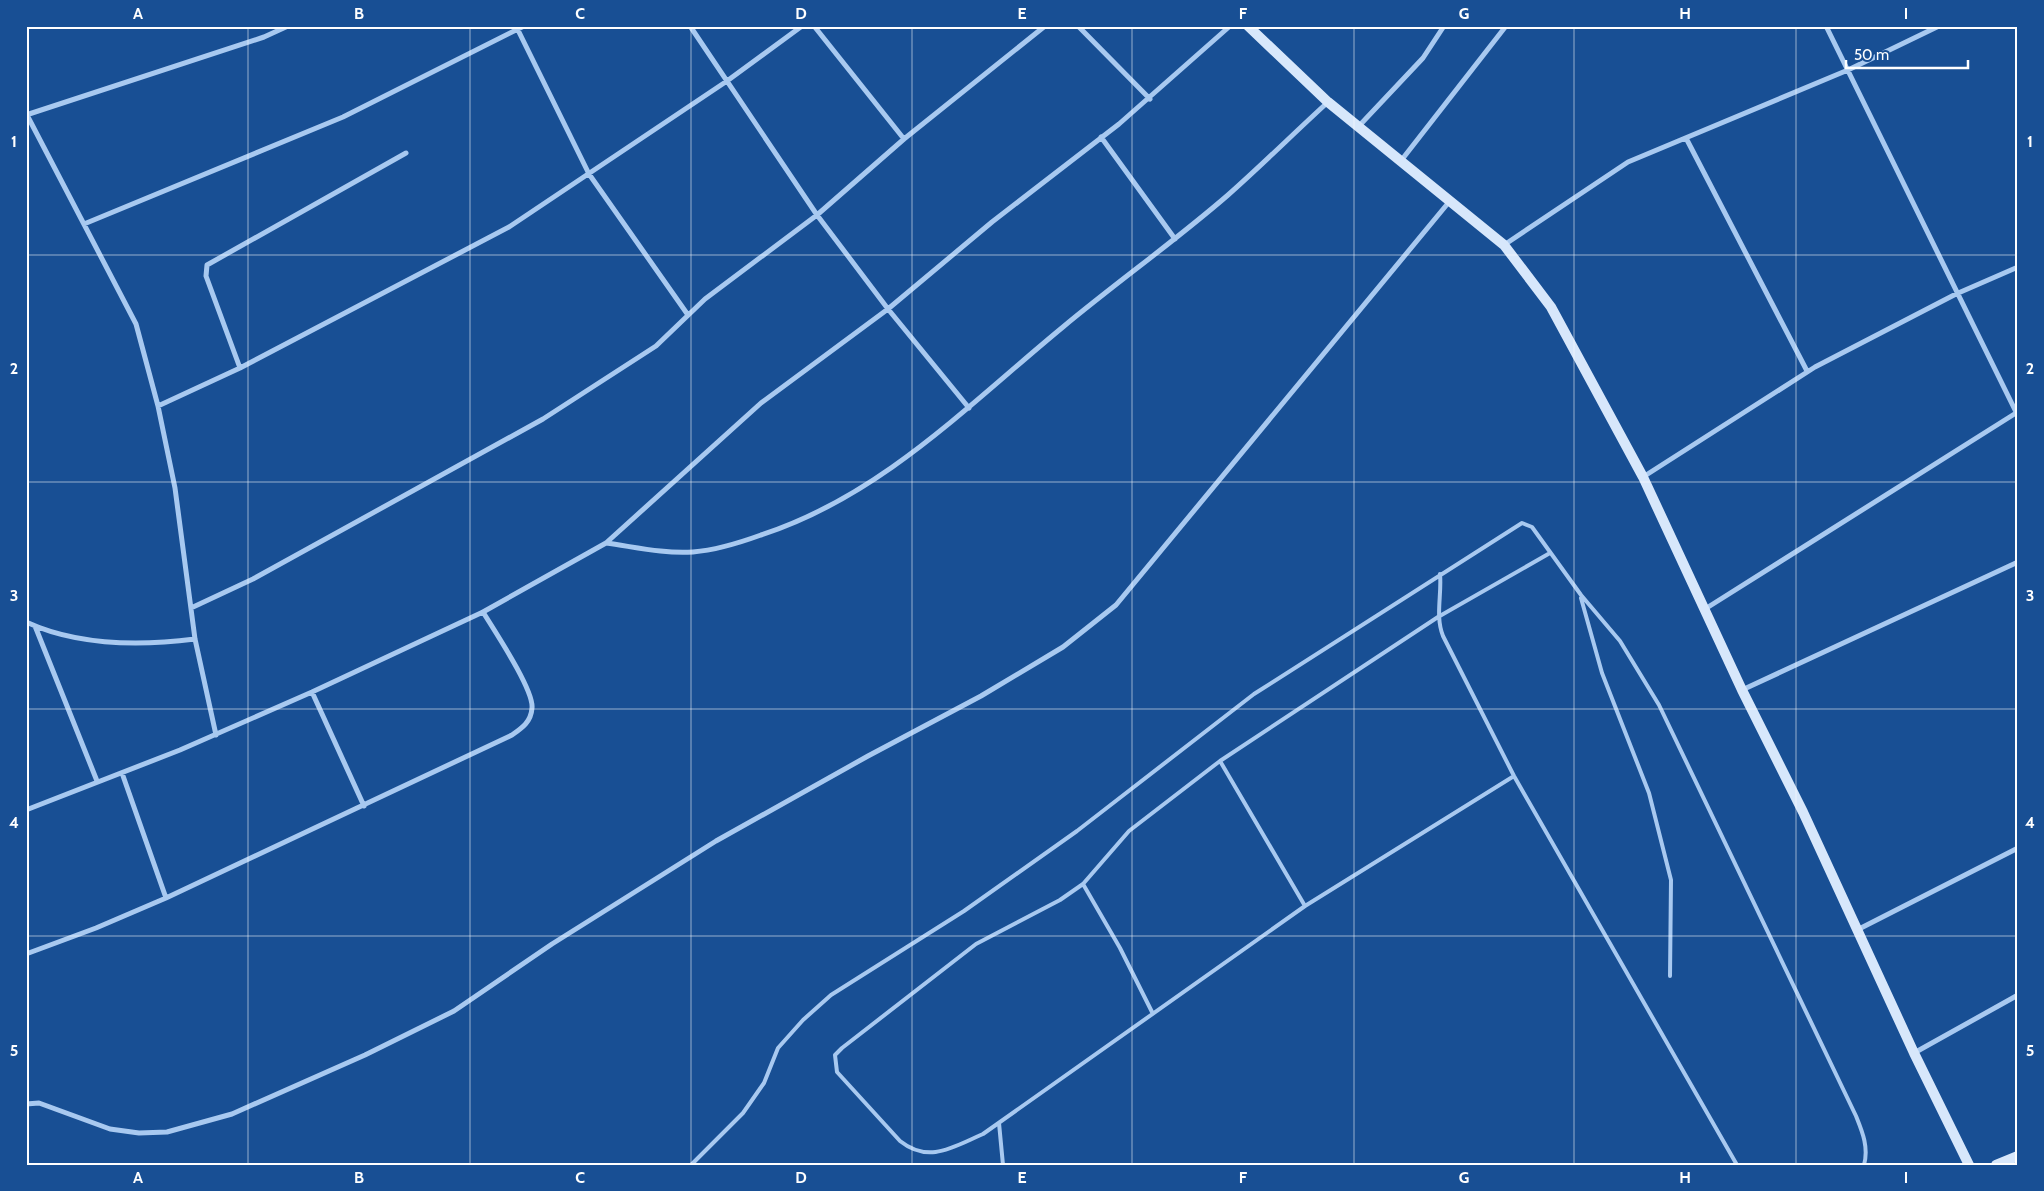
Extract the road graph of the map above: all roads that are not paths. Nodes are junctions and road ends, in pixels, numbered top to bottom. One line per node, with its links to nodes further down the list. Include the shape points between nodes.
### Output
1 (288, 26): 19 (street, via 264,37)
2 (524, 26): 14 (street)
3 (690, 26): 16 (street)
4 (802, 26): 16 (street)
5 (814, 26): 23 (street)
6 (1045, 26): 23 (street)
7 (1078, 26): 17 (street)
8 (1230, 26): 17 (street)
9 (1248, 26): 18 (street)
10 (1444, 26): 20 (street, via 1424,58)
11 (1506, 26): 25 (street)
12 (1826, 26): 15 (street)
13 (1939, 26): 15 (street)
14 (517, 28): 26 (street); 29 (street, via 342,117)
15 (1848, 70): 22 (street); 33 (street)
16 (727, 81): 26 (street); 28 (street)
17 (1150, 99): 21 (street)
18 (1328, 102): 20 (street); 30 (street, via 1228,195)
19 (27, 115): 29 (street)
20 (1357, 127): 25 (street)
21 (1101, 138): 30 (street); 34 (street)
22 (1686, 138): 31 (street, via 1628,162); 37 (street)
23 (904, 139): 28 (street)
24 (406, 153): 36 (street, via 207,265 206,276)
25 (1400, 162): 27 (street)
26 (589, 174): 35 (street); 36 (street, via 509,227)
27 (1449, 202): 31 (street); 73 (street, via 1116,605 1063,648 716,841 552,944 454,1011 232,1114 167,1132 139,1133 110,1129 39,1103)
28 (817, 215): 34 (street); 35 (street)
29 (84, 224): 38 (street, via 136,324)
30 (1175, 239): 39 (street, via 1062,327)
31 (1504, 245): 41 (street, via 1552,307)
32 (2018, 267): 33 (street)
33 (1956, 294): 37 (street); 40 (street)
34 (888, 308): 39 (street); 42 (street, via 761,403)
35 (688, 315): 47 (street, via 656,346 543,419 253,579)
36 (240, 368): 38 (street)
37 (1808, 371): 41 (street)
38 (158, 406): 47 (street, via 174,488)
39 (969, 408): 42 (street, via 927,443 851,495 793,525 710,550 673,553)
40 (2017, 415): 48 (street)
41 (1642, 477): 48 (street)
42 (606, 543): 49 (street)
43 (1550, 553): 45 (lane, via 1532,527 1522,523); 46 (lane); 50 (lane)
44 (2018, 562): 54 (street)
45 (1440, 574): 50 (lane, via 1442,592); 76 (lane, via 1254,694 1077,831 964,911 831,995 778,1048 764,1083 743,1113)
46 (1580, 596): 69 (lane, via 1602,673 1649,793 1671,880); 79 (lane, via 1620,641 1659,705 1856,1116 1864,1136)
47 (191, 608): 53 (street)
48 (1705, 609): 54 (street)
49 (483, 612): 55 (street); 61 (street, via 526,687 533,708 528,723 493,745)
50 (1438, 618): 57 (lane); 59 (lane, via 1443,636)
51 (26, 622): 52 (street)
52 (35, 626): 53 (street, via 96,641 148,643); 60 (street)
53 (195, 639): 56 (street)
54 (1742, 690): 67 (street, via 1803,812)
55 (312, 692): 56 (street); 61 (street)
56 (216, 735): 58 (street)
57 (1220, 761): 64 (lane, via 1129,831); 66 (lane)
58 (122, 773): 60 (street); 65 (street)
59 (1514, 776): 66 (lane); 78 (lane)
60 (97, 781): 62 (street)
61 (364, 806): 65 (street)
62 (26, 810)
63 (2018, 848): 67 (street)
64 (1083, 884): 71 (lane); 74 (lane, via 1060,900 976,944 835,1055 837,1072 909,1148 929,1154 983,1134)
65 (166, 898): 68 (street)
66 (1304, 906): 71 (lane)
67 (1856, 930): 72 (street)
68 (26, 954)
69 (1670, 976)
70 (2018, 995): 72 (street)
71 (1152, 1012): 74 (lane)
72 (1914, 1053): 80 (street)
73 (26, 1104)
74 (999, 1123): 77 (lane)
75 (2018, 1156): 81 (street)
76 (691, 1165)
77 (1003, 1165)
78 (1737, 1165)
79 (1864, 1165)
80 (1969, 1165)
81 (1996, 1165)

